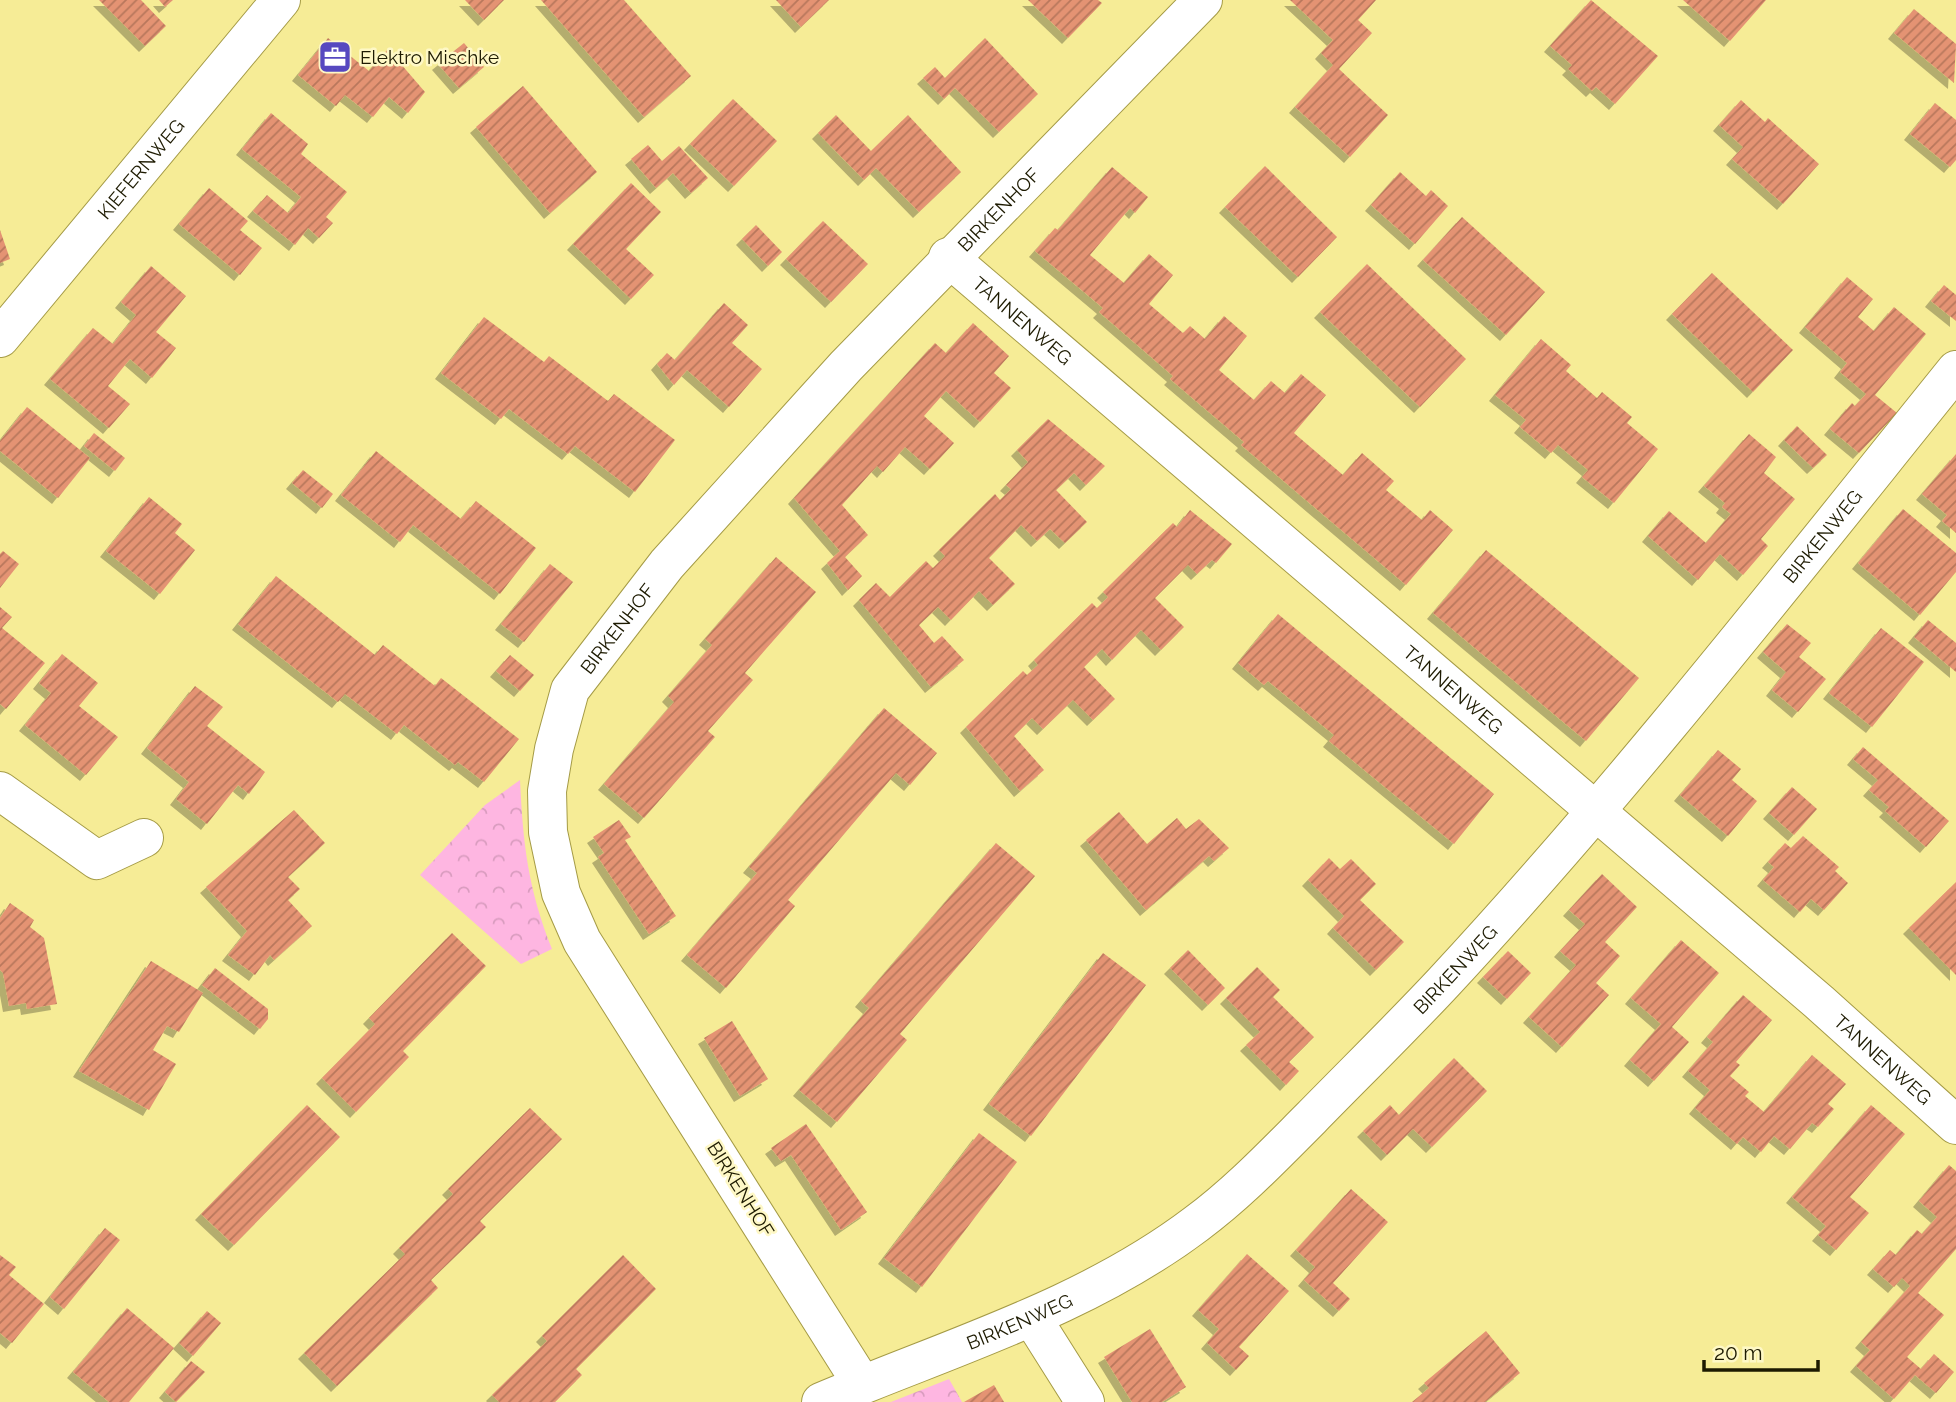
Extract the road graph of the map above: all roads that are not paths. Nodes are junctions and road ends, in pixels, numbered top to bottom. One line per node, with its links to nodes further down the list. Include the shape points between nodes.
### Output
1 (282, 0): 4 (street, KIEFERNWEG)
2 (1203, 0): 3 (street, BIRKENHOF)
3 (948, 257): 7 (street, TANNENWEG); 11 (street, BIRKENHOF, via 667,564 570,690 547,791 548,832 561,893 582,941)
4 (0, 338)
5 (1956, 370): 7 (street, BIRKENWEG)
6 (0, 791): 8 (street, via 97,860)
7 (1594, 811): 9 (street, TANNENWEG); 10 (street, BIRKENWEG, via 1402,1027 1254,1175 1196,1224 1147,1257)
8 (144, 838)
9 (1956, 1125)
10 (1032, 1318): 11 (street, BIRKENWEG); 13 (street)
11 (862, 1384): 12 (street, BIRKENWEG)
12 (821, 1402)
13 (1085, 1402)

